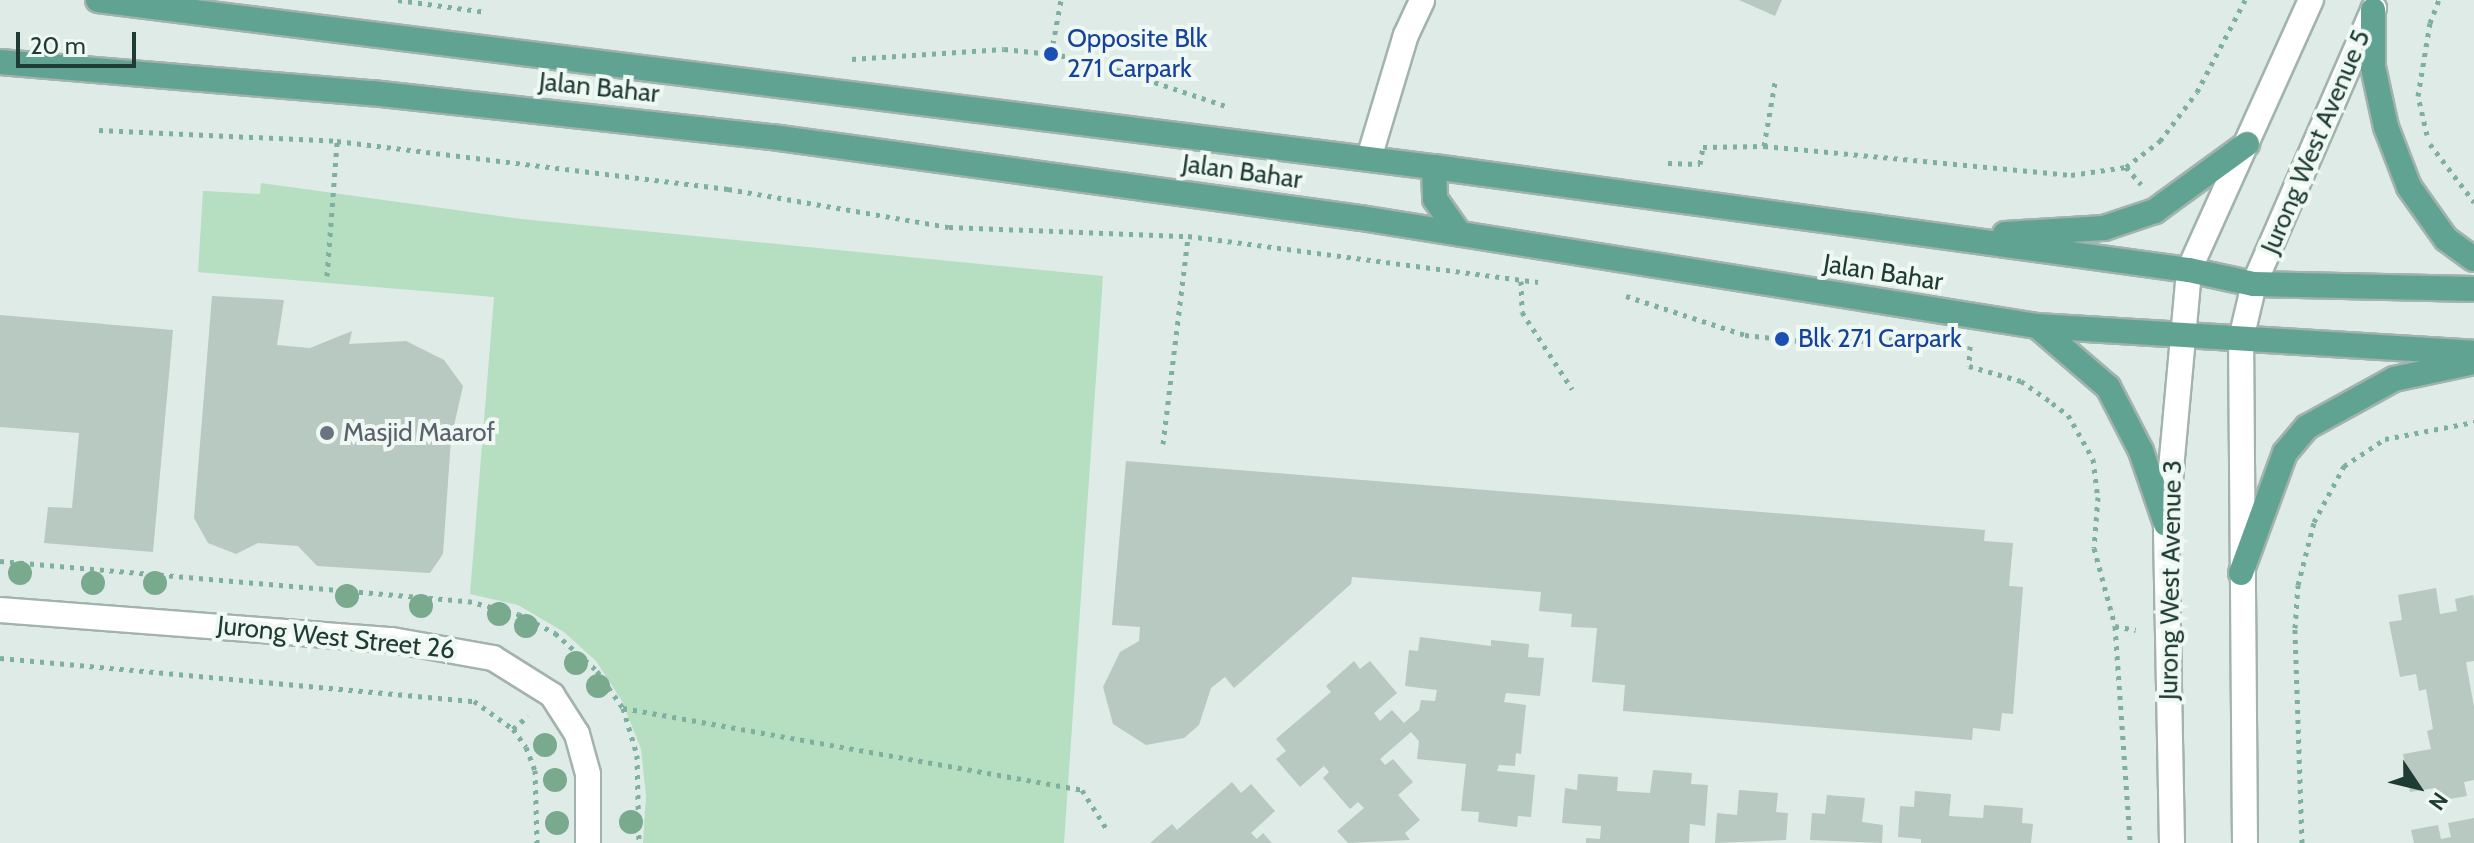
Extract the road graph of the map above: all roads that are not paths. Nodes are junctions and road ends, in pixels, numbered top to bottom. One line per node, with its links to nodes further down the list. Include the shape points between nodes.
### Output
1 (98, 0): 7 (main road, Jalan Bahar)
2 (1422, 0): 7 (street, via 1406,35)
3 (2311, 0): 6 (street)
4 (2375, 5): 11 (main road, via 2373,67 2386,127 2409,187 2446,239); 13 (street, Jurong West Avenue 5)
5 (0, 62): 9 (main road, Jalan Bahar, via 617,118)
6 (2247, 144): 10 (main road, via 2155,211 2104,228); 12 (street)
7 (1369, 158): 8 (main road, Jalan Bahar)
8 (1434, 167): 9 (main road, via 1435,199); 10 (main road, Jalan Bahar)
9 (1459, 233): 15 (main road, Jalan Bahar)
10 (1946, 237): 12 (main road, Jalan Bahar)
11 (2474, 259)
12 (2189, 270): 13 (main road, Jalan Bahar); 16 (street, Jurong West Avenue 3)
13 (2254, 284): 14 (main road, Jalan Bahar); 17 (street)
14 (2474, 289)
15 (2037, 326): 16 (main road, Jalan Bahar); 20 (main road, via 2108,387 2141,451)
16 (2181, 336): 17 (main road, Jalan Bahar); 20 (street, Jurong West Avenue 3)
17 (2241, 339): 18 (main road, Jalan Bahar); 21 (street)
18 (2474, 353)
19 (2474, 362): 21 (main road, via 2394,379 2307,427 2285,453)
20 (2166, 524): 24 (street, Jurong West Avenue 3)
21 (2241, 573): 25 (street)
22 (0, 610): 23 (street, Jurong West Street 26, via 392,640 493,658 552,695 577,734 588,774)
23 (588, 843)
24 (2172, 843)
25 (2245, 843)

